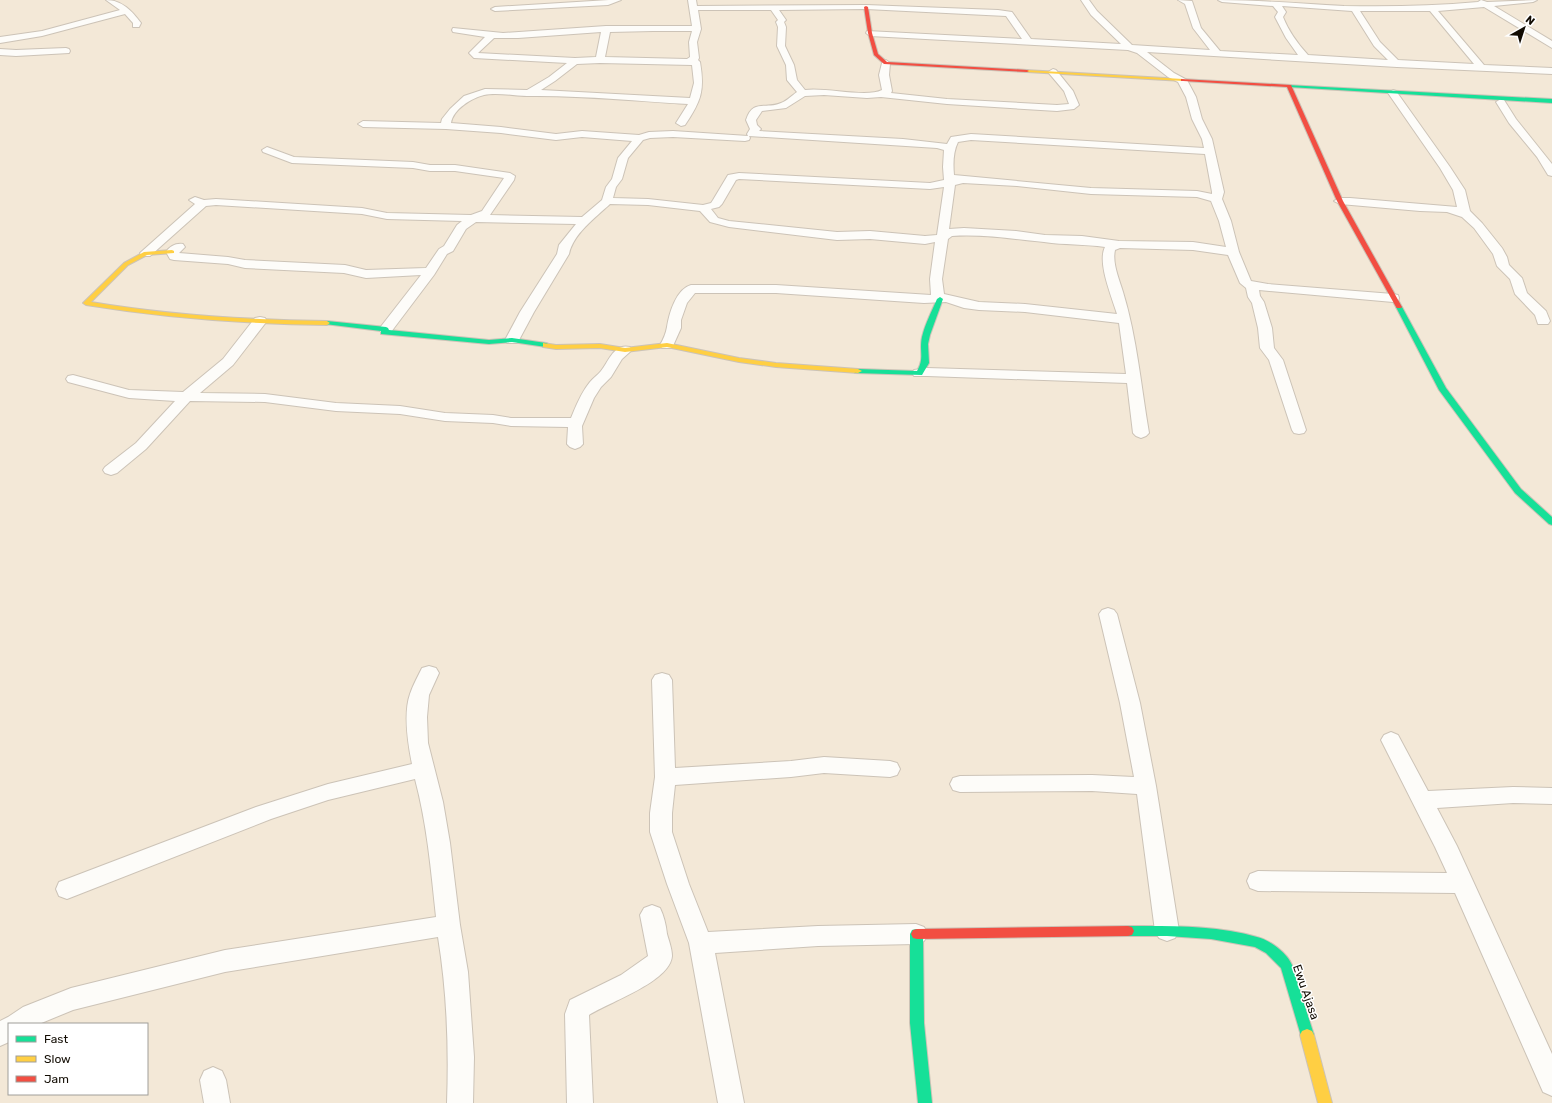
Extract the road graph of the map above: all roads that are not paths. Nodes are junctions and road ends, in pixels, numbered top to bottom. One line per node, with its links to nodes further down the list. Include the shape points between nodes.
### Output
1 (110, 0): 20 (street)
2 (617, 0): 18 (street, via 608,3)
3 (1085, 0): 32 (street, via 1094,13)
4 (1182, 0): 35 (street, via 1189,3 1197,28)
5 (1222, 0): 9 (street)
6 (1334, 0): 15 (street)
7 (1436, 0): 17 (street)
8 (1533, 0): 10 (street)
9 (1260, 1): 12 (street)
10 (1481, 2): 17 (street); 22 (street)
11 (692, 4): 14 (street); 24 (street)
12 (1276, 4): 15 (street); 36 (street, via 1282,12 1279,18 1286,33)
13 (866, 7): 14 (street); 27 (street); 30 (street, via 1009,14)
14 (773, 8): 50 (street, via 782,20 781,46 790,64 792,80 802,93)
15 (1343, 8): 16 (street)
16 (1357, 8): 19 (street); 41 (street, via 1377,44)
17 (1448, 8): 19 (street)
18 (495, 9)
19 (1432, 9): 42 (street)
20 (127, 11): 21 (street); 29 (street, via 42,33)
21 (136, 25)
22 (1522, 27): 26 (street); 31 (street)
23 (606, 29): 24 (street); 28 (street, via 511,36); 37 (street)
24 (697, 29): 39 (street, via 693,42 695,58)
25 (456, 30): 28 (street)
26 (1548, 31)
27 (870, 33): 30 (street); 40 (street, via 876,55)
28 (492, 34): 38 (street, via 473,53 477,56)
29 (0, 40)
30 (1029, 42): 32 (street)
31 (1552, 45)
32 (1132, 48): 35 (street); 45 (street)
33 (66, 51): 34 (street, via 16,54)
34 (0, 52)
35 (1217, 53): 36 (street)
36 (1305, 57): 41 (street)
37 (600, 60): 38 (street); 39 (street)
38 (575, 61): 47 (street)
39 (689, 62): 52 (street, via 696,62 699,83)
40 (886, 63): 44 (street); 49 (street, via 884,75 887,91)
41 (1397, 64): 42 (street)
42 (1482, 68): 43 (street)
43 (1552, 71)
44 (1053, 72): 45 (street); 49 (street, via 1068,91 1074,105 1071,107 952,102)
45 (1182, 80): 46 (street); 62 (street, via 1207,139)
46 (1289, 86): 48 (street); 67 (street)
47 (532, 92): 52 (street); 57 (street, via 526,94 491,91 477,94 467,98 453,111 447,119)
48 (1393, 93): 51 (street); 69 (street, via 1445,166 1459,190)
49 (881, 94): 50 (street, via 824,92)
50 (799, 95): 58 (street, via 782,106 764,107 755,111 751,126)
51 (1497, 100): 53 (street); 63 (street, via 1547,163)
52 (693, 101): 55 (street)
53 (1532, 101): 54 (street)
54 (1552, 101)
55 (681, 123)
56 (363, 124): 57 (street)
57 (446, 126): 59 (street, via 552,136 582,134)
58 (756, 129): 59 (street, via 742,135 745,138 649,134); 60 (street, via 752,134 903,142)
59 (639, 138): 66 (street, via 623,158)
60 (950, 148): 62 (street, via 955,139 971,137); 64 (street)
61 (267, 150): 70 (street, via 292,160 455,168 510,176 486,213)
62 (1209, 151): 65 (street, via 1218,192)
63 (1552, 173)
64 (953, 180): 65 (street, via 1091,190 1197,194); 68 (street, via 930,186 732,177 718,202); 72 (street)
65 (1216, 199): 75 (street)
66 (607, 200): 68 (street); 71 (street)
67 (1340, 201): 69 (street, via 1454,209); 79 (street)
68 (703, 208): 72 (street, via 714,220 729,224 837,236 865,235 925,240)
69 (1464, 212): 83 (street, via 1502,257 1503,266 1516,278 1521,294 1541,314)
70 (473, 218): 71 (street); 76 (street, via 387,216 362,211 199,201); 77 (street, via 461,227 449,248 443,252)
71 (584, 221): 85 (street, via 565,245 564,254)
72 (942, 238): 73 (street, via 949,233 964,232); 80 (street, via 936,279)
73 (1122, 244): 75 (street, via 1193,246); 81 (street, via 1110,248 1108,256)
74 (176, 249): 76 (street); 77 (street, via 174,256 198,260 339,269 358,274)
75 (1233, 252): 78 (street, via 1244,281)
76 (146, 253): 82 (street, via 126,264 86,303 131,311)
77 (430, 272): 84 (street)
78 (1252, 285): 79 (street); 93 (street, via 1265,328 1267,348 1276,360)
79 (1392, 296): 97 (street, via 1442,388 1518,491)
80 (941, 298): 81 (street, via 979,306 1025,308); 86 (street, via 882,297 776,289 691,289 681,302); 88 (street, via 926,335 925,363)
81 (1125, 319): 90 (street)
82 (260, 321): 84 (street, via 285,324 331,323); 91 (street, via 228,362)
83 (1543, 321)
84 (386, 329): 85 (street, via 384,332 428,338 497,342)
85 (512, 340): 87 (street, via 549,346 600,346)
86 (667, 345): 87 (street); 88 (street, via 776,365)
87 (625, 350): 92 (street, via 617,356 606,374 595,385)
88 (919, 374): 90 (street, via 927,372)
89 (73, 379): 91 (street, via 129,394)
90 (1134, 379): 94 (street)
91 (186, 397): 92 (street, via 265,398 400,410 445,417); 96 (street, via 141,446)
92 (576, 423): 95 (street)
93 (1298, 430)
94 (1141, 433)
95 (575, 444)
96 (111, 470)
97 (1552, 522)
98 (1108, 614): 106 (street, via 1130,703)
99 (429, 673): 102 (street, via 419,695 417,717)
100 (662, 680): 104 (street)
101 (1391, 740): 108 (street)
102 (423, 769): 111 (street, via 328,792 264,813); 113 (street, via 432,802)
103 (890, 769): 104 (street, via 824,765)
104 (665, 777): 116 (street, via 661,832)
105 (960, 784): 106 (street, via 1092,783)
106 (1146, 786): 114 (street)
107 (1552, 796): 108 (street, via 1513,795)
108 (1423, 800): 110 (street)
109 (1258, 881): 110 (street)
110 (1461, 883): 118 (street)
111 (67, 889)
112 (652, 915): 120 (street, via 660,956 657,963 630,983 579,1008 577,1014)
113 (448, 925): 117 (street, via 226,961 71,999); 119 (street, via 456,972 461,1057)
114 (1167, 931): 115 (street, Ewu Ajasa); 123 (street, Ewu Ajasa, via 1211,934 1257,942 1270,949 1286,965 1304,1021)
115 (916, 934): 116 (street, via 818,936); 122 (street, via 917,1023)
116 (701, 943): 121 (street)
117 (20, 1023)
118 (1552, 1083)
119 (460, 1103)
120 (580, 1103)
121 (731, 1103)
122 (925, 1103)
123 (1325, 1103)

